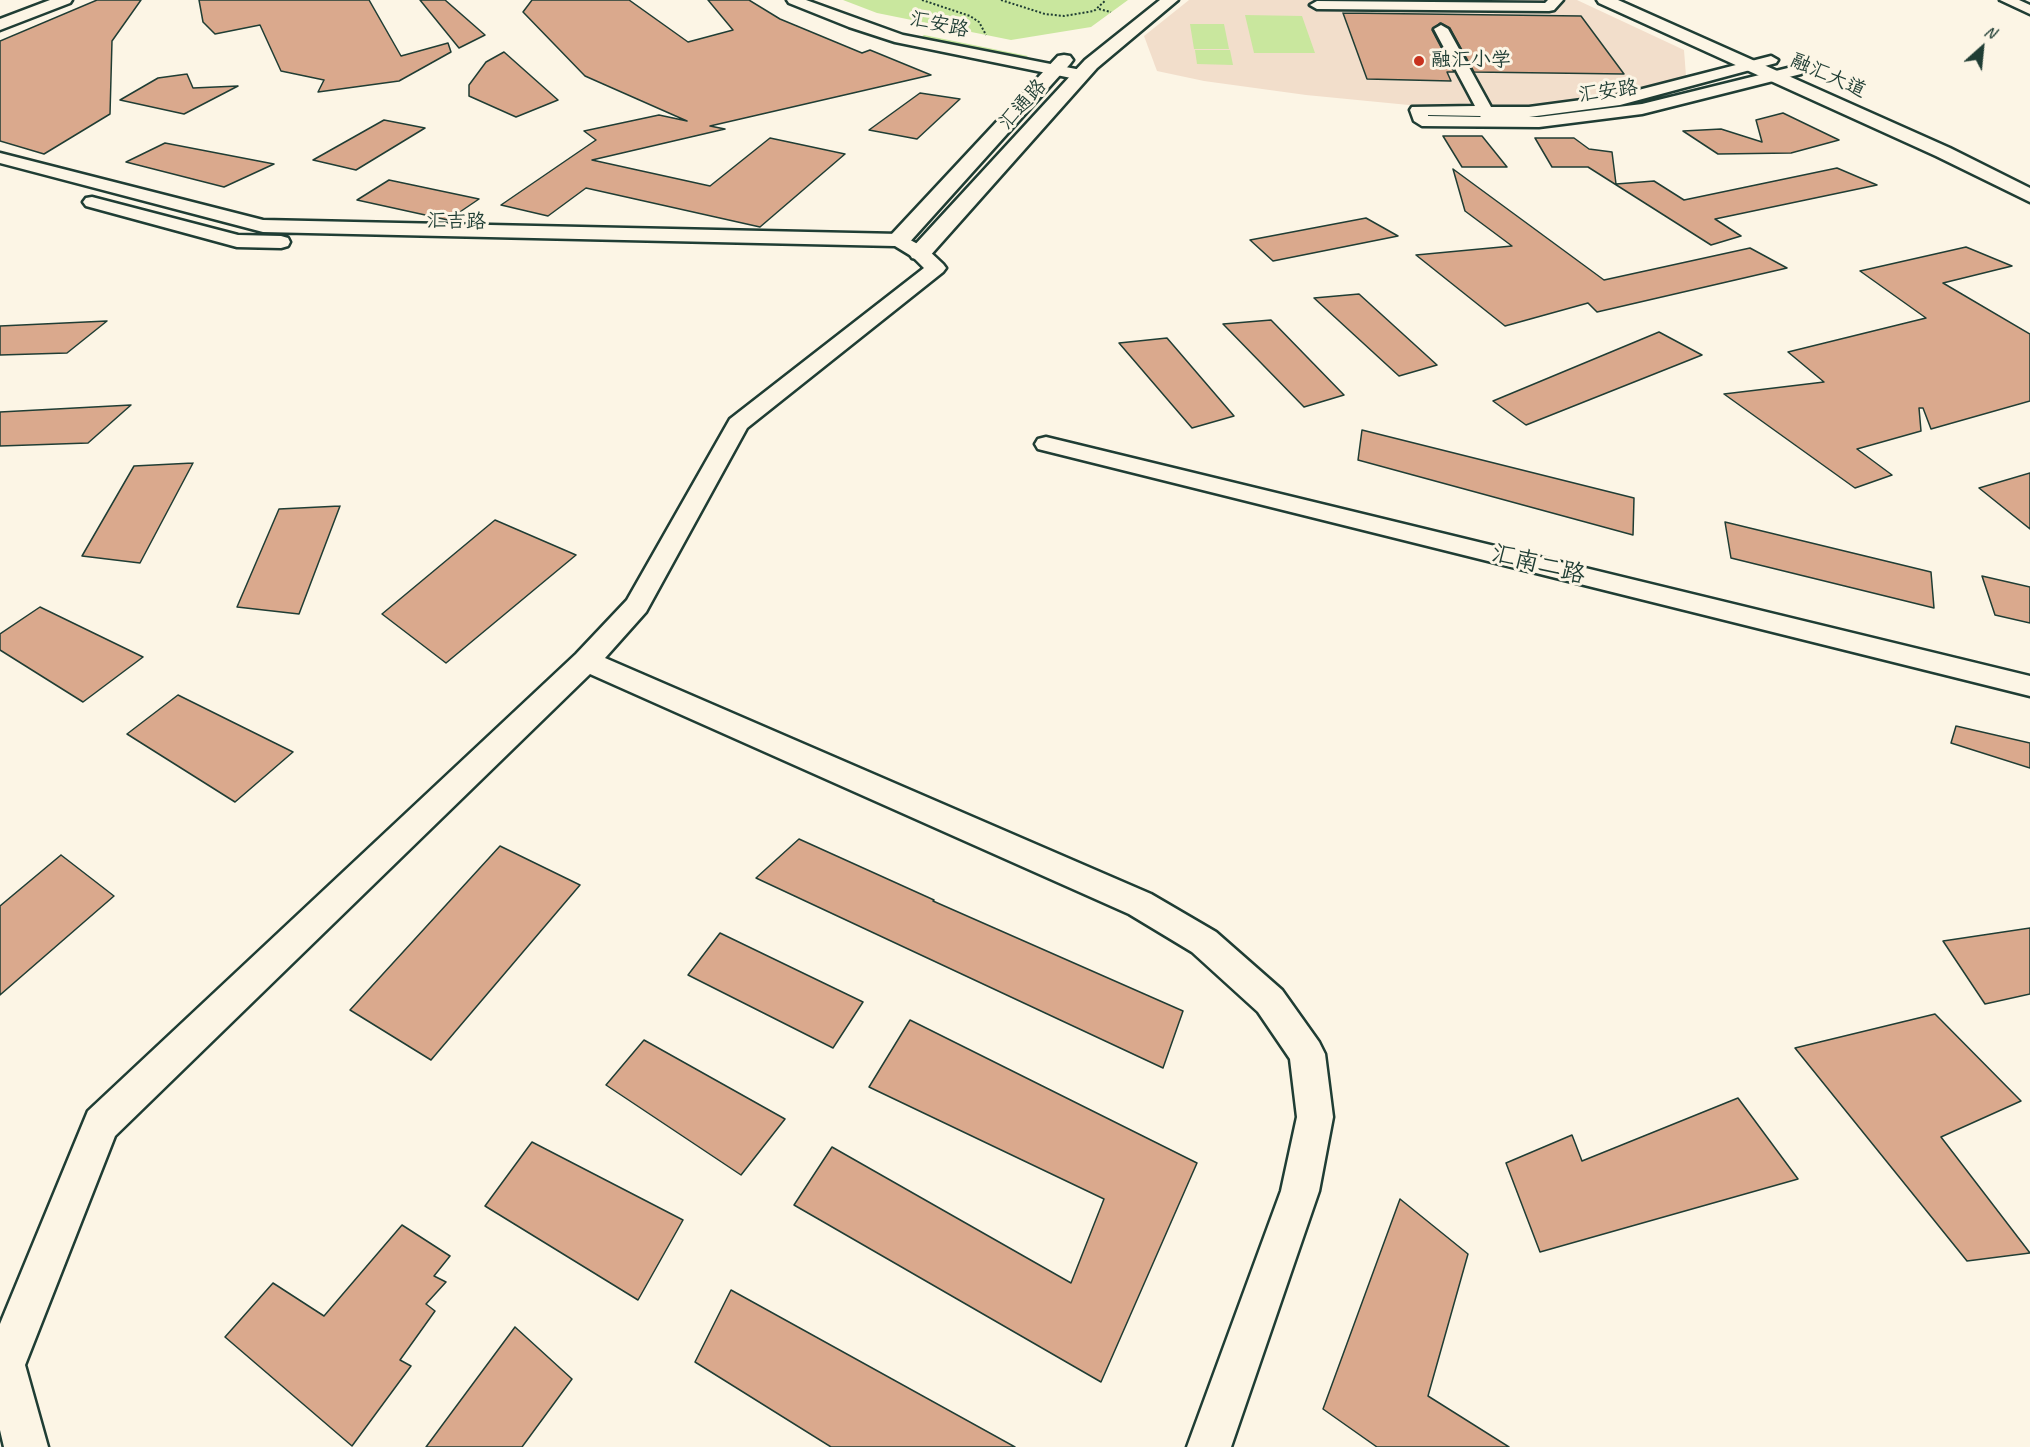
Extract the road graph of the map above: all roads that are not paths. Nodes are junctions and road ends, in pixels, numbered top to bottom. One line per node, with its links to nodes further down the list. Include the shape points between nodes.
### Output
1 (22, 0): 12 (main road)
2 (64, 0): 15 (main road)
3 (794, 0): 18 (street, 汇安路, via 900,39)
4 (818, 0): 18 (street, 汇安路, via 867,18)
5 (1144, 0): 14 (main road)
6 (1170, 0): 21 (main road, 汇通路)
7 (1556, 0): 11 (street, via 1549,7)
8 (1605, 0): 19 (main road, 融汇大道)
9 (1633, 0): 20 (main road, 融汇大道)
10 (2007, 0): 13 (street)
11 (1317, 5)
12 (0, 9)
13 (2030, 10)
14 (1110, 19)
15 (0, 25)
16 (1441, 29): 23 (street)
17 (1083, 46): 18 (main road, 汇通路)
18 (1060, 64): 21 (street, 汇安路); 28 (main road, 汇通路)
19 (1750, 65): 20 (main road, 融汇大道); 23 (street, 汇安路, via 1620,100)
20 (1773, 68): 23 (street, 汇安路, via 1642,109 1539,122); 25 (main road, 融汇大道, via 1796,71); 26 (main road, 融汇大道)
21 (1086, 70): 28 (main road, 汇通路)
22 (1420, 115): 23 (street, 汇安路)
23 (1488, 116)
24 (0, 158): 28 (street, 汇吉路, via 263,226)
25 (2030, 177)
26 (2030, 196)
27 (79, 199): 28 (street, 汇吉路, via 237,241)
28 (909, 246): 30 (street, via 936,268 738,424 638,606)
29 (1046, 444): 31 (street, 汇南二路)
30 (586, 661): 32 (street, via 101,1124 3,1365); 33 (street, via 1140,904 1204,942 1270,1001 1307,1054 1315,1117 1300,1191)
31 (2030, 686)
32 (26, 1447)
33 (1209, 1447)

